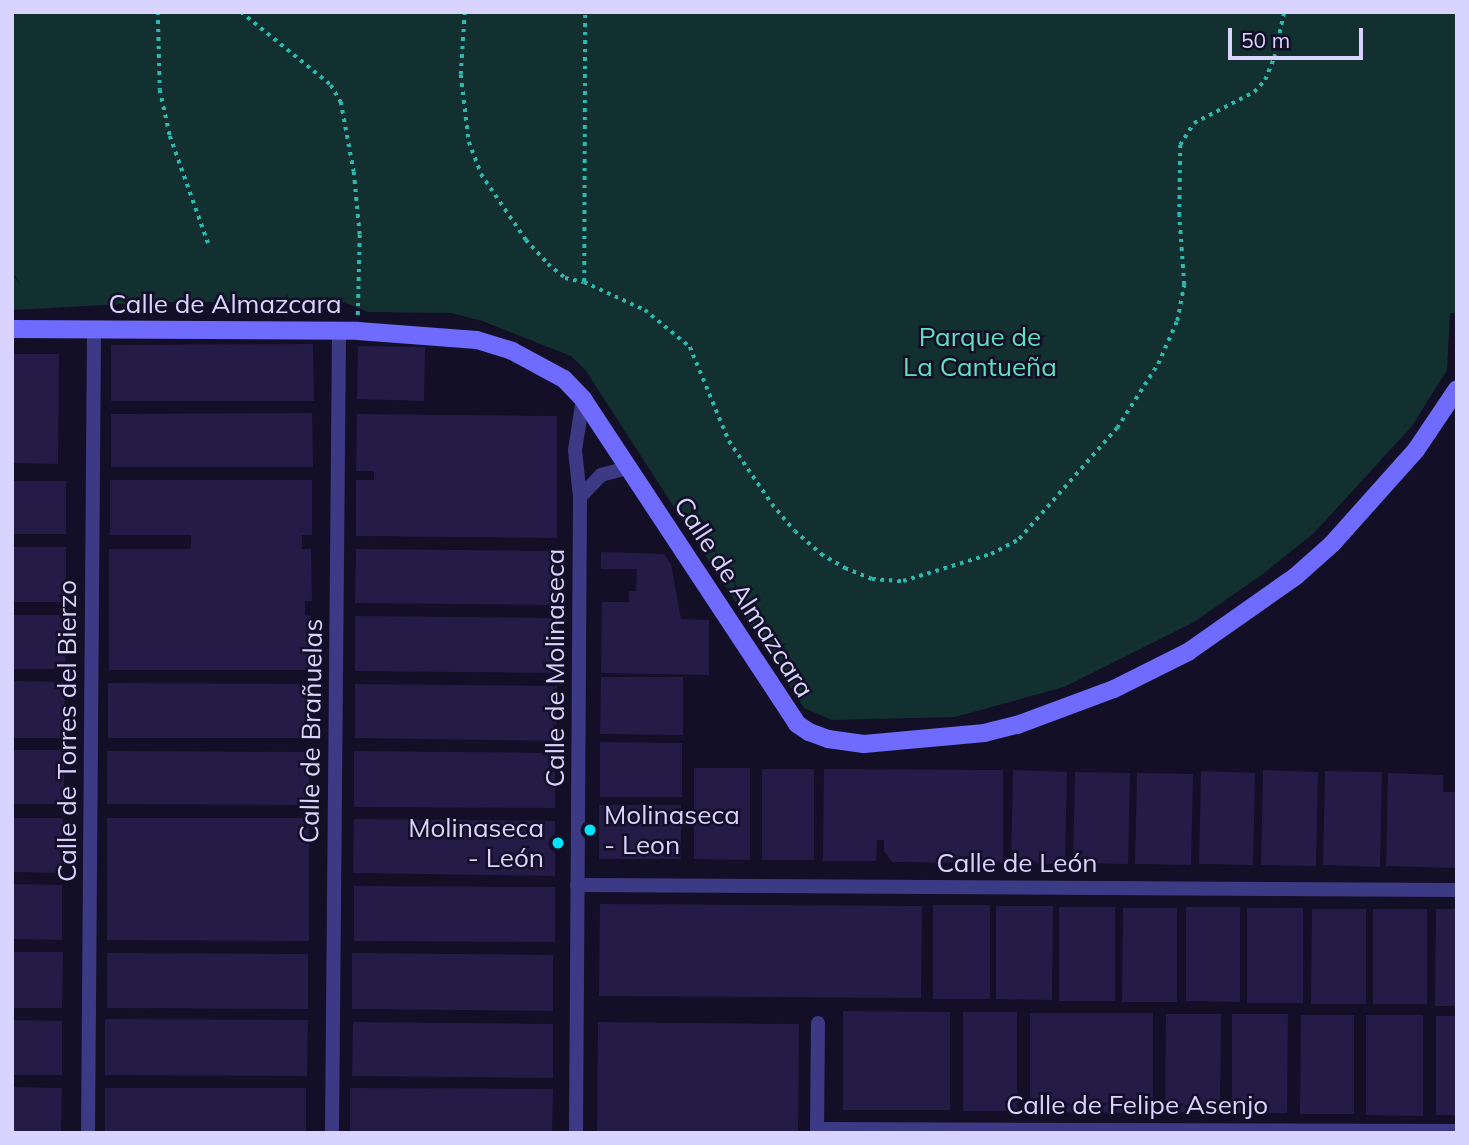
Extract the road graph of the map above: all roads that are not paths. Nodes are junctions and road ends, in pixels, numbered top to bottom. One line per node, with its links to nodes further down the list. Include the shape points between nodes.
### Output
1 (12, 329): 2 (street, Calle de Almazcara)
2 (94, 329): 3 (street, Calle de Almazcara); 13 (street, Calle de Torres del Bierzo)
3 (340, 331): 5 (street, Calle de Almazcara, via 477,340 512,351 564,379); 14 (street, Calle de Brañuelas)
4 (1457, 389): 6 (street, Calle de Almazcara, via 1400,468 1332,544 1296,576 1188,652 1114,689 984,733 864,744 809,732 797,723)
5 (583, 399): 6 (street, Calle de Almazcara); 7 (street, Calle de Molinaseca, via 575,450)
6 (628, 468): 7 (street, via 601,475)
7 (580, 497): 8 (street, Calle de Molinaseca)
8 (577, 885): 9 (street, Calle de León); 15 (street, Calle de Molinaseca)
9 (1457, 890)
10 (818, 1023): 11 (street)
11 (817, 1131): 12 (street, Calle de Felipe Asenjo)
12 (1457, 1131)
13 (88, 1133)
14 (332, 1133)
15 (576, 1133)

